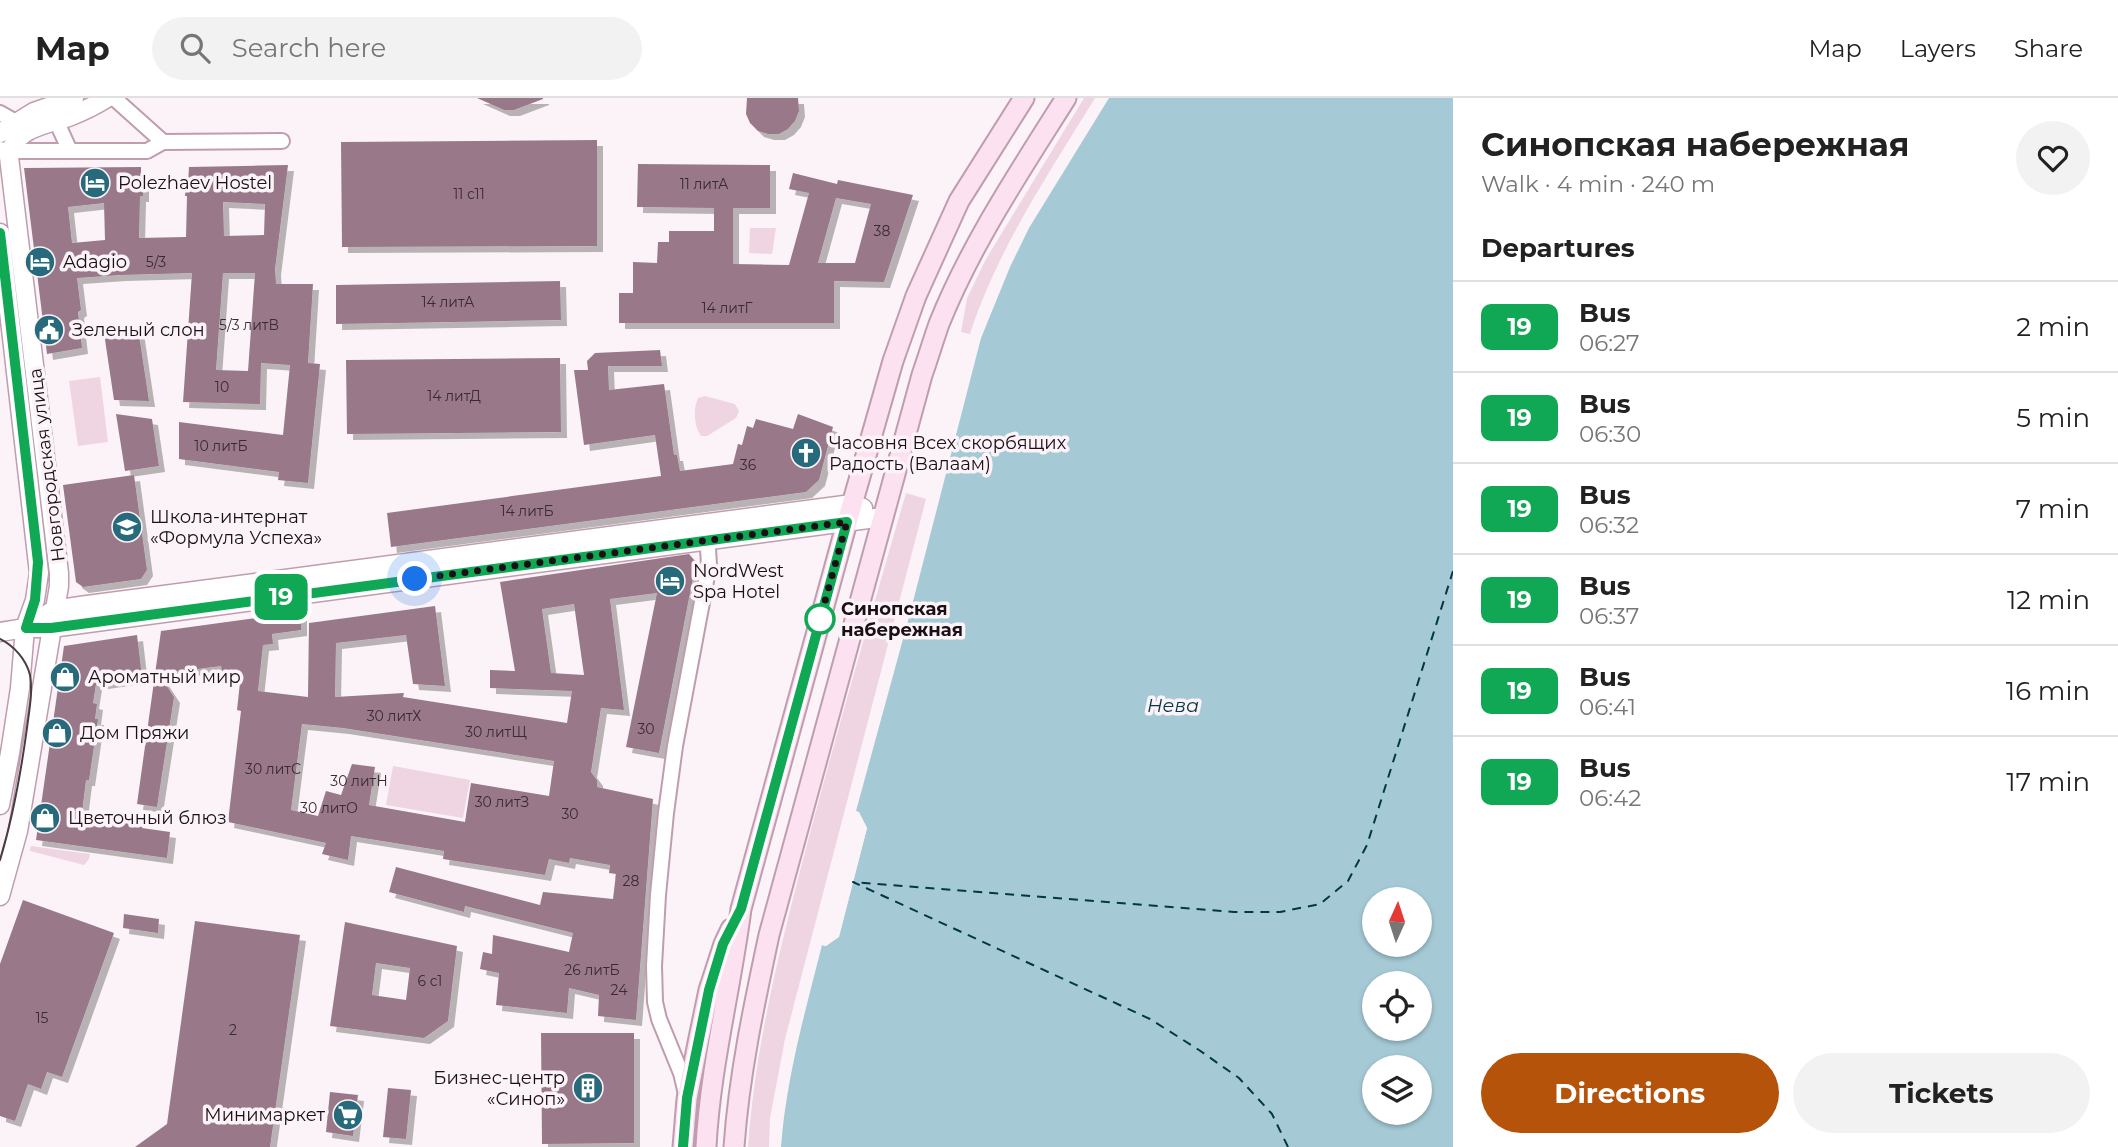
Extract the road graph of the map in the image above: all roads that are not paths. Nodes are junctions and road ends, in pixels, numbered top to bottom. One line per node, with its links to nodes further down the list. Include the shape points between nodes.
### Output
1 (74, 98): 6 (street)
2 (107, 98): 6 (street, via 71,116)
3 (114, 98): 10 (street)
4 (1024, 98): 14 (main road, via 959,201 916,296)
5 (1066, 98): 15 (main road, via 997,209 953,292 922,375)
6 (53, 114): 7 (street); 12 (street)
7 (14, 122): 8 (street); 11 (street, via 16,140)
8 (0, 133)
9 (282, 141): 10 (street)
10 (163, 142): 12 (street, via 147,151)
11 (5, 150): 12 (street); 17 (street, Новгородская улица, via 59,559)
12 (70, 151)
13 (0, 233): 18 (street, Новгородская улица, via 38,562 35,600)
14 (849, 513): 15 (street); 16 (street); 22 (main road)
15 (883, 517): 26 (main road, via 769,935 750,1024)
16 (707, 532): 17 (street); 23 (street, via 709,565 662,842 654,966 659,1019)
17 (53, 619): 18 (street); 21 (street, Новгородская улица, via 18,831)
18 (26, 628): 19 (street); 20 (street, Новгородская улица)
19 (0, 632)
20 (0, 805)
21 (0, 896)
22 (741, 909): 23 (main road, via 723,944 709,990); 25 (main road, via 718,1041)
23 (687, 1098): 24 (main road)
24 (681, 1146)
25 (706, 1147)
26 (734, 1147)

